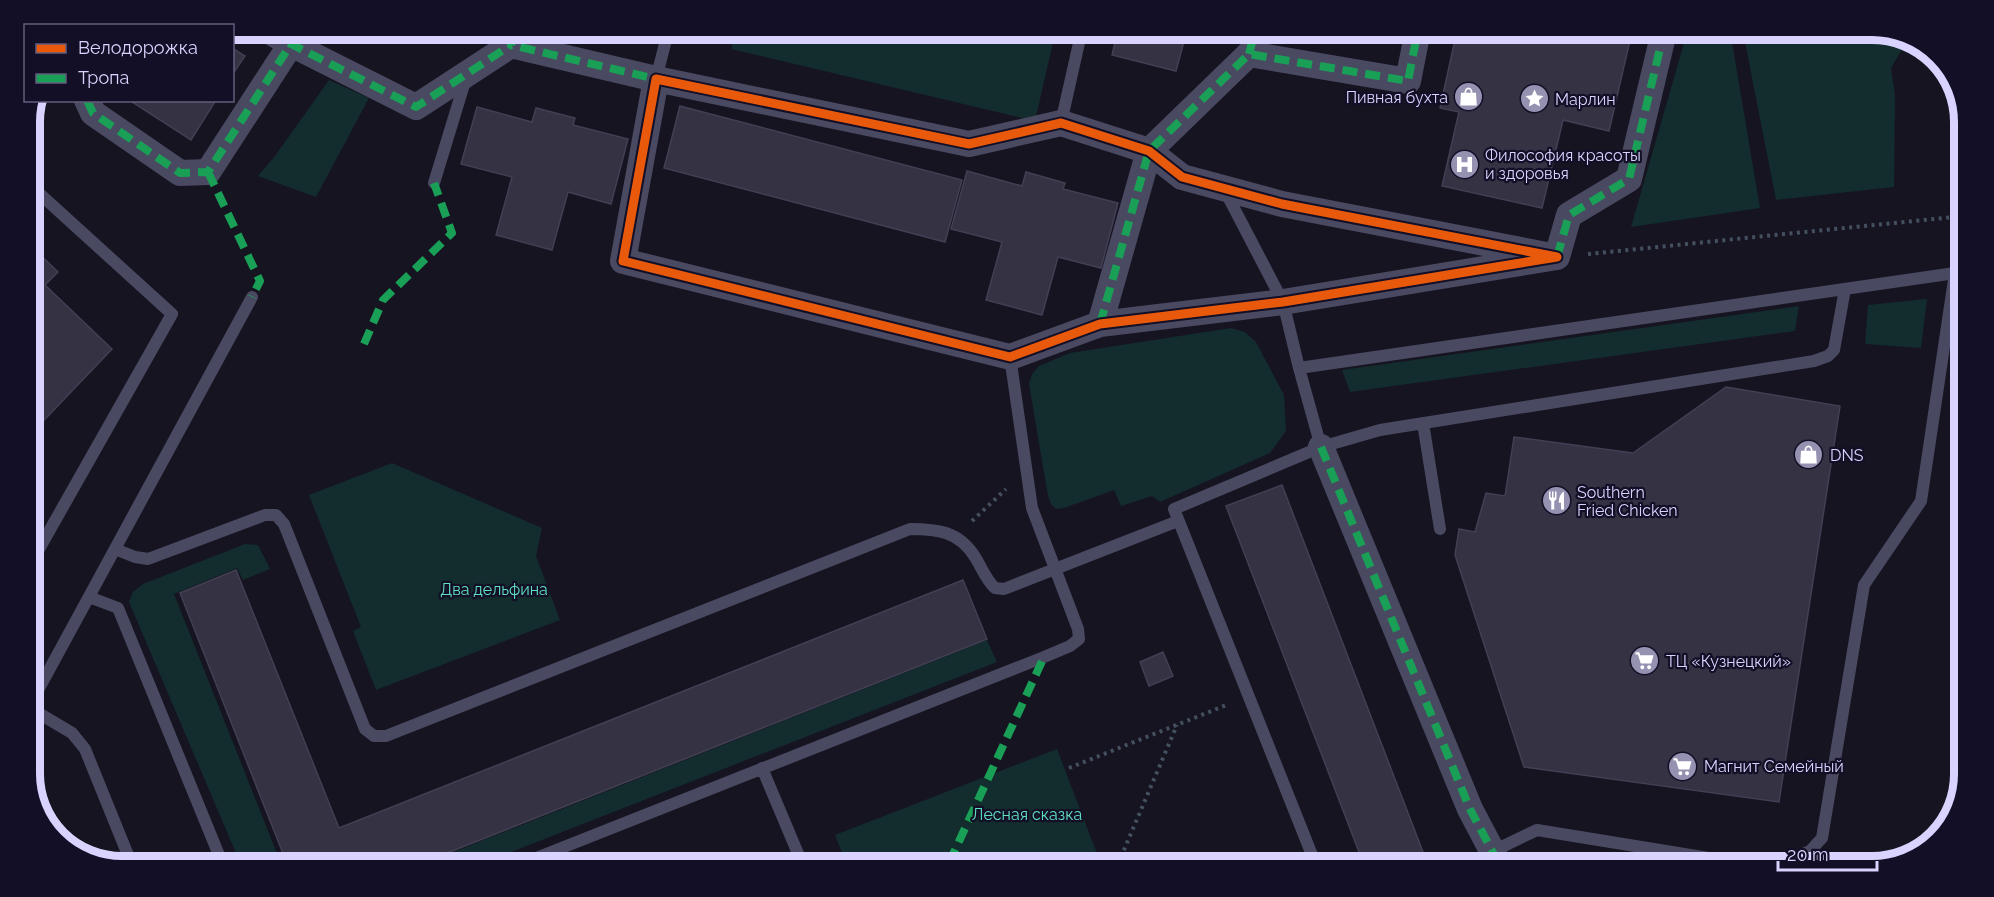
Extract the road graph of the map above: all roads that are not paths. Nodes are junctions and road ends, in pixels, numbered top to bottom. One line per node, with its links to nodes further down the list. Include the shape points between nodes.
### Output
1 (284, 40): 8 (street)
2 (510, 40): 10 (street)
3 (519, 40): 11 (street)
4 (666, 40): 11 (lane)
5 (1080, 40): 13 (lane)
6 (1416, 40): 9 (street, via 1408,81)
7 (1662, 40): 18 (street, via 1629,179 1569,214)
8 (291, 44): 10 (street, via 416,107); 12 (street, via 208,172 180,173 93,113)
9 (1251, 44): 14 (street)
10 (467, 74): 15 (lane)
11 (656, 79): 13 (street, via 969,144); 25 (street, via 623,261)
12 (88, 102)
13 (1061, 123): 14 (street)
14 (1149, 151): 16 (street, via 1182,177); 24 (street)
15 (434, 183)
16 (1223, 188): 18 (street, via 1282,204); 22 (lane)
17 (41, 195): 31 (lane, via 172,314)
18 (1557, 257): 22 (street)
19 (1953, 273): 20 (lane)
20 (1845, 289): 26 (lane); 27 (lane, via 1834,350 1814,361)
21 (252, 297): 32 (lane)
22 (1283, 302): 24 (street); 26 (lane)
23 (1953, 306): 46 (lane, via 1921,501 1864,585 1822,838 1810,851)
24 (1100, 324): 25 (street)
25 (1010, 357): 33 (lane, via 1032,508)
26 (1299, 368): 28 (lane)
27 (1423, 423): 28 (lane, via 1380,430); 30 (lane)
28 (1321, 447): 29 (lane, via 1174,509); 43 (street, via 1470,809)
29 (1178, 521): 33 (lane); 42 (lane)
30 (1440, 529)
31 (41, 546)
32 (115, 549): 33 (lane, via 148,559 265,515 276,515 284,524 365,729 374,736 386,736 910,529 933,529 957,537 974,554 995,588 1004,589); 34 (lane)
33 (1055, 569): 37 (lane, via 1078,629 1079,639 1070,646)
34 (89, 597): 35 (lane); 39 (lane, via 118,608)
35 (41, 686)
36 (41, 714): 38 (lane, via 72,733 86,748)
37 (762, 768): 40 (lane); 41 (lane)
38 (128, 856)
39 (219, 856)
40 (541, 856)
41 (799, 856)
42 (1312, 856)
43 (1495, 856)
44 (1499, 856): 45 (lane, via 1537,830)
45 (1697, 856)
46 (1798, 856)

